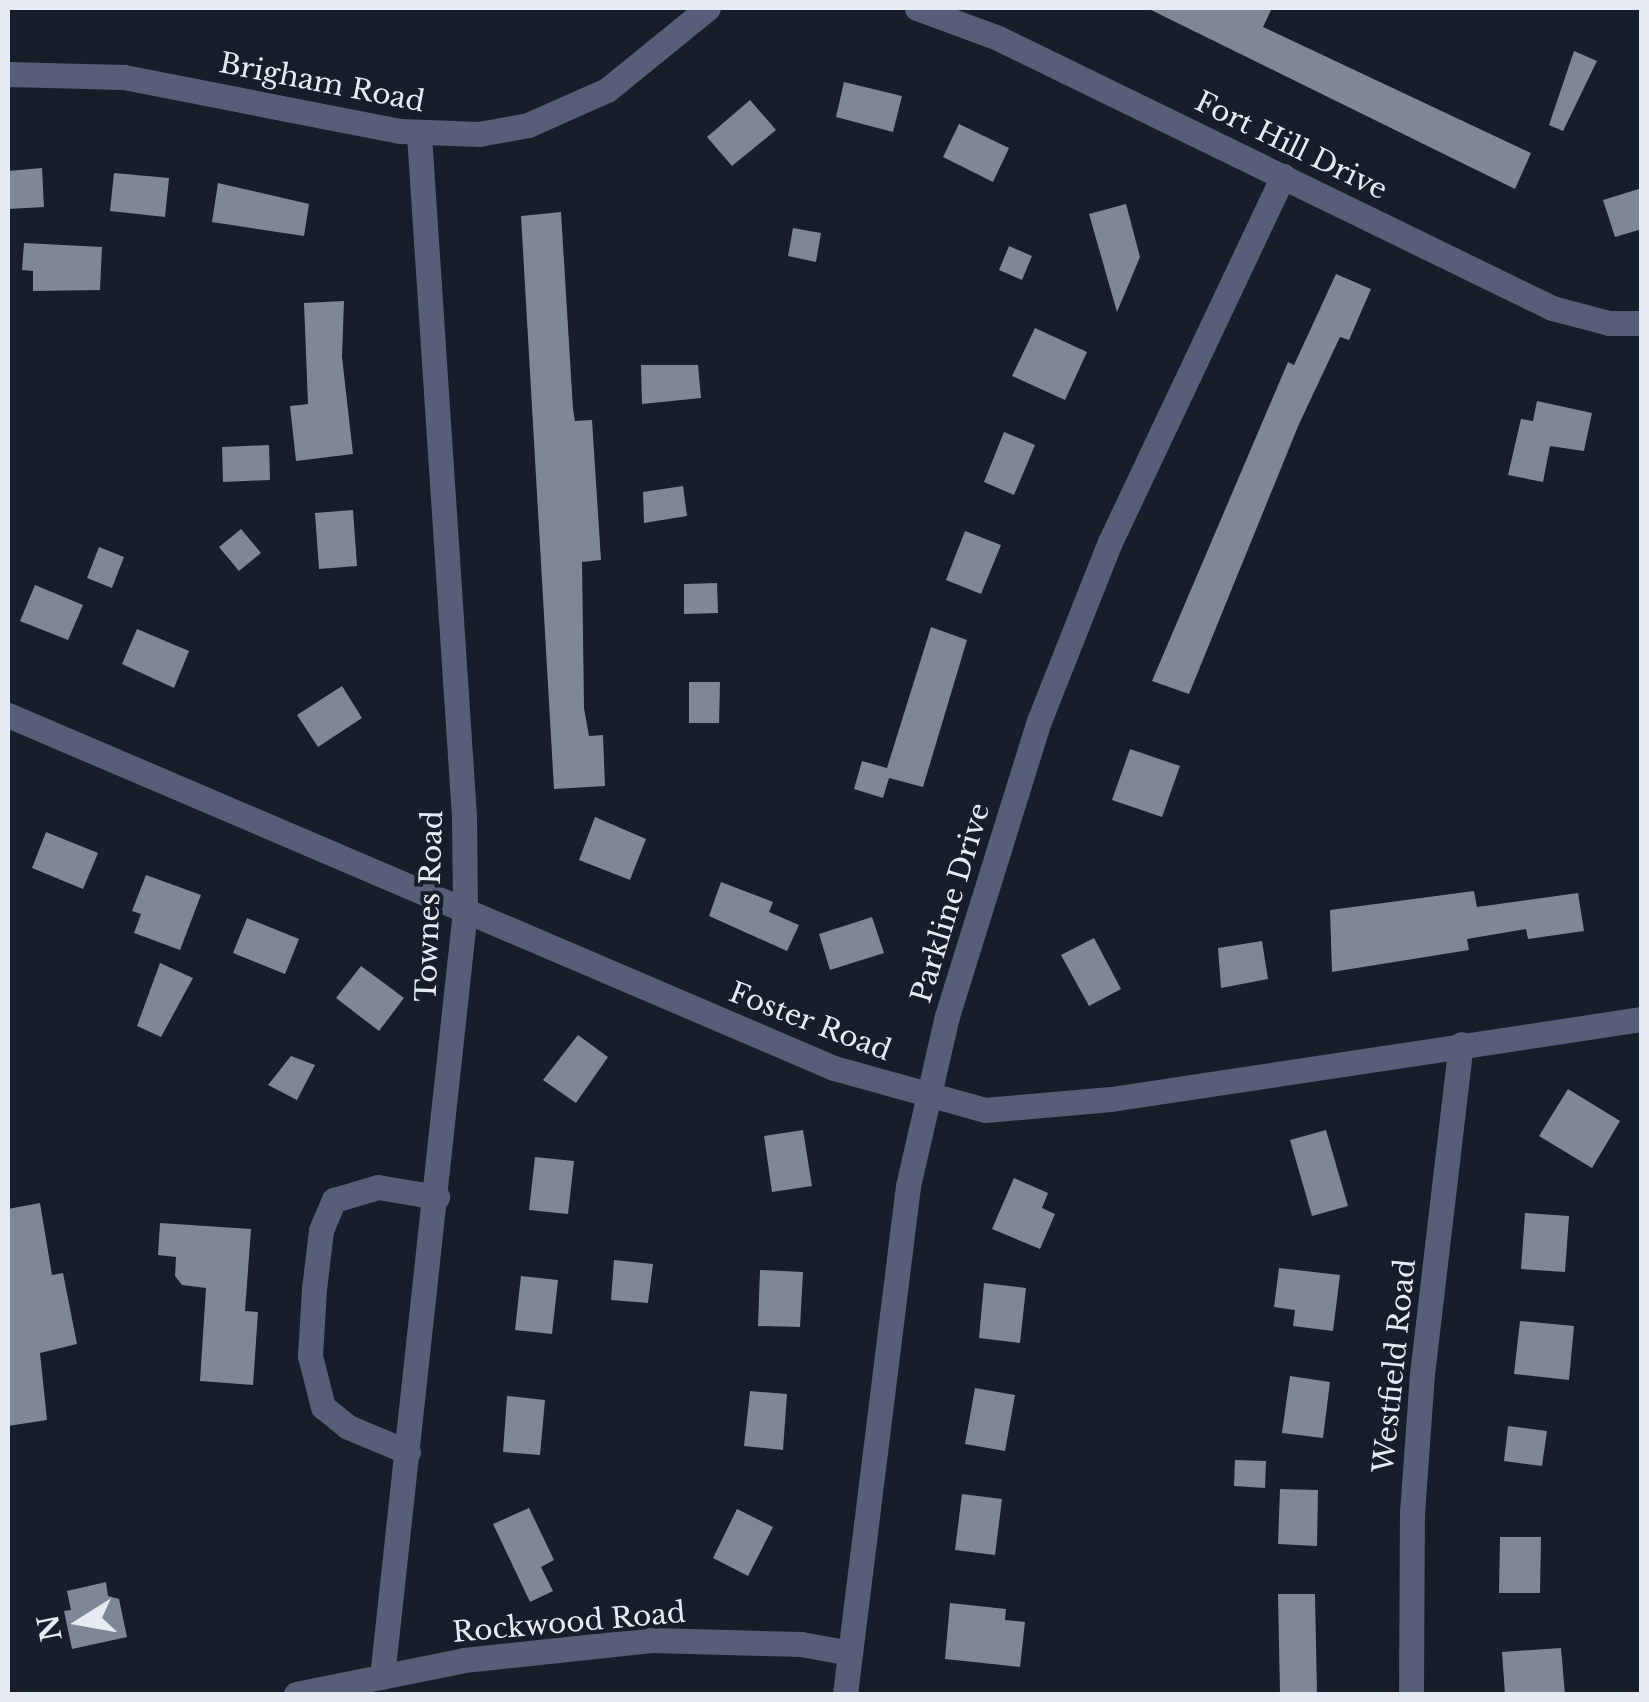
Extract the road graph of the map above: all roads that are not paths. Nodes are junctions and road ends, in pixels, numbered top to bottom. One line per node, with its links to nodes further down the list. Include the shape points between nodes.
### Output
1 (708, 8): 4 (street, Brigham Road, via 648,62 554,116 479,134)
2 (917, 8): 5 (street, Fort Hill Drive, via 998,38)
3 (8, 74): 4 (street, Brigham Road, via 124,78)
4 (419, 134): 8 (street, Townes Road, via 464,816)
5 (1284, 176): 6 (street, Fort Hill Drive, via 1552,308 1609,323); 11 (street, Parkline Drive, via 1110,542 1039,722)
6 (1642, 323)
7 (8, 715): 8 (street, Foster Road)
8 (464, 910): 11 (street, Foster Road, via 834,1068); 12 (street, Townes Road)
9 (1642, 1019): 10 (street, Foster Road)
10 (1460, 1044): 11 (street, Foster Road, via 1110,1099 985,1110); 18 (street, Westfield Road, via 1422,1374 1412,1513)
11 (927, 1099): 14 (street, Parkline Drive, via 908,1186)
12 (437, 1197): 13 (street, Townes Road); 13 (street, via 378,1187 334,1200 321,1230 314,1289 310,1356 322,1407 348,1428)
13 (408, 1452): 15 (street, Townes Road)
14 (850, 1653): 15 (street, Rockwood Road, via 801,1644 650,1640 464,1660); 17 (street, Parkline Drive)
15 (382, 1677): 16 (street, Rockwood Road)
16 (296, 1694)
17 (844, 1694)
18 (1411, 1694)

